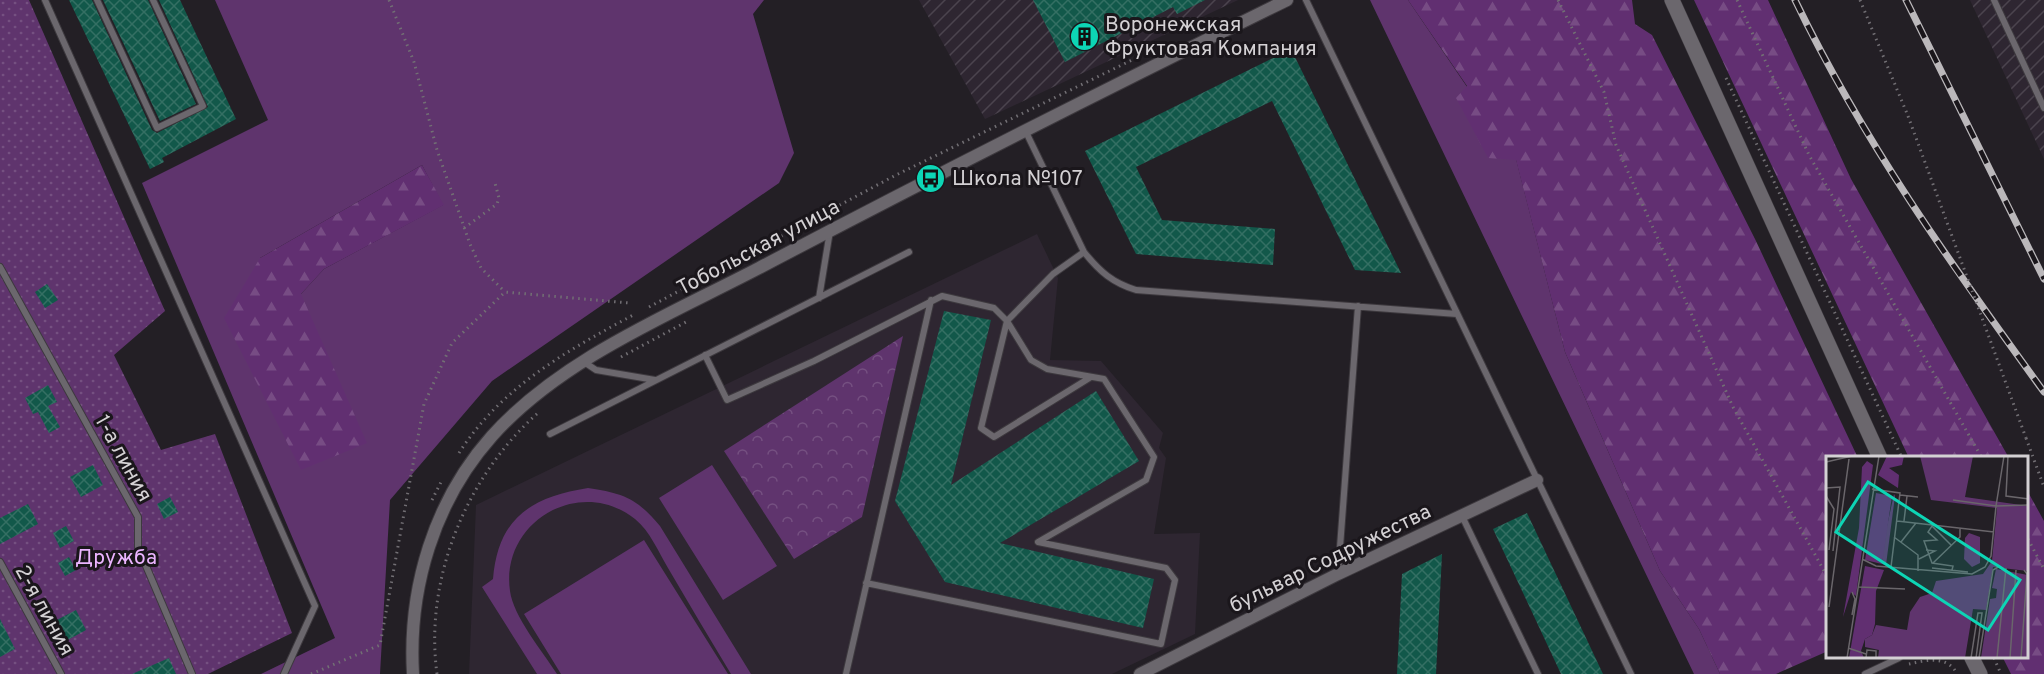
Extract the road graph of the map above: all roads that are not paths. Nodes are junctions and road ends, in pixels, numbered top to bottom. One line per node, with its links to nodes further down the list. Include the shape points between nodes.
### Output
1 (45, 0): 34 (lane, via 315,606)
2 (97, 0): 3 (lane, via 157,128 203,106)
3 (153, 0)
4 (1287, 0): 9 (street, Тобольская улица)
5 (1306, 0): 17 (lane)
6 (1672, 0): 24 (street)
7 (1994, 0): 8 (lane)
8 (2044, 108)
9 (1025, 129): 10 (street, Тобольская улица); 12 (lane)
10 (830, 231): 14 (lane); 20 (street, Тобольская улица)
11 (909, 252): 14 (lane)
12 (1084, 252): 16 (lane, via 1115,284 1136,290); 18 (lane, via 1053,274)
13 (0, 267): 33 (lane, 1-а линия, via 138,517 138,547)
14 (819, 298): 19 (lane)
15 (931, 300): 18 (lane, via 942,296 994,308); 19 (lane, via 814,361 727,400); 29 (lane)
16 (1358, 306): 17 (lane); 28 (lane)
17 (1458, 314): 25 (lane)
18 (1007, 321): 21 (lane, via 1031,360 1047,369); 21 (lane, via 981,428 994,437)
19 (705, 356): 22 (lane)
20 (584, 362): 22 (lane, via 596,370); 35 (street, Тобольская улица, via 542,390 492,435 441,513 417,588 411,643)
21 (1092, 376): 29 (lane, via 1104,379 1155,457 1146,480 1038,542 1166,568 1175,579 1161,644)
22 (656, 380): 23 (lane)
23 (550, 434)
24 (1879, 456)
25 (1537, 480): 26 (street, бульвар Содружества); 39 (lane)
26 (1462, 516): 28 (street, бульвар Содружества); 38 (lane)
27 (0, 562): 32 (lane, 2-я линия)
28 (1338, 574): 37 (street, бульвар Содружества)
29 (866, 583): 36 (lane)
30 (1895, 659): 40 (lane)
31 (1973, 659): 41 (street)
32 (61, 674)
33 (192, 674)
34 (284, 674)
35 (413, 674)
36 (846, 674)
37 (1140, 674)
38 (1538, 674)
39 (1631, 674)
40 (1865, 674)
41 (1980, 674)

